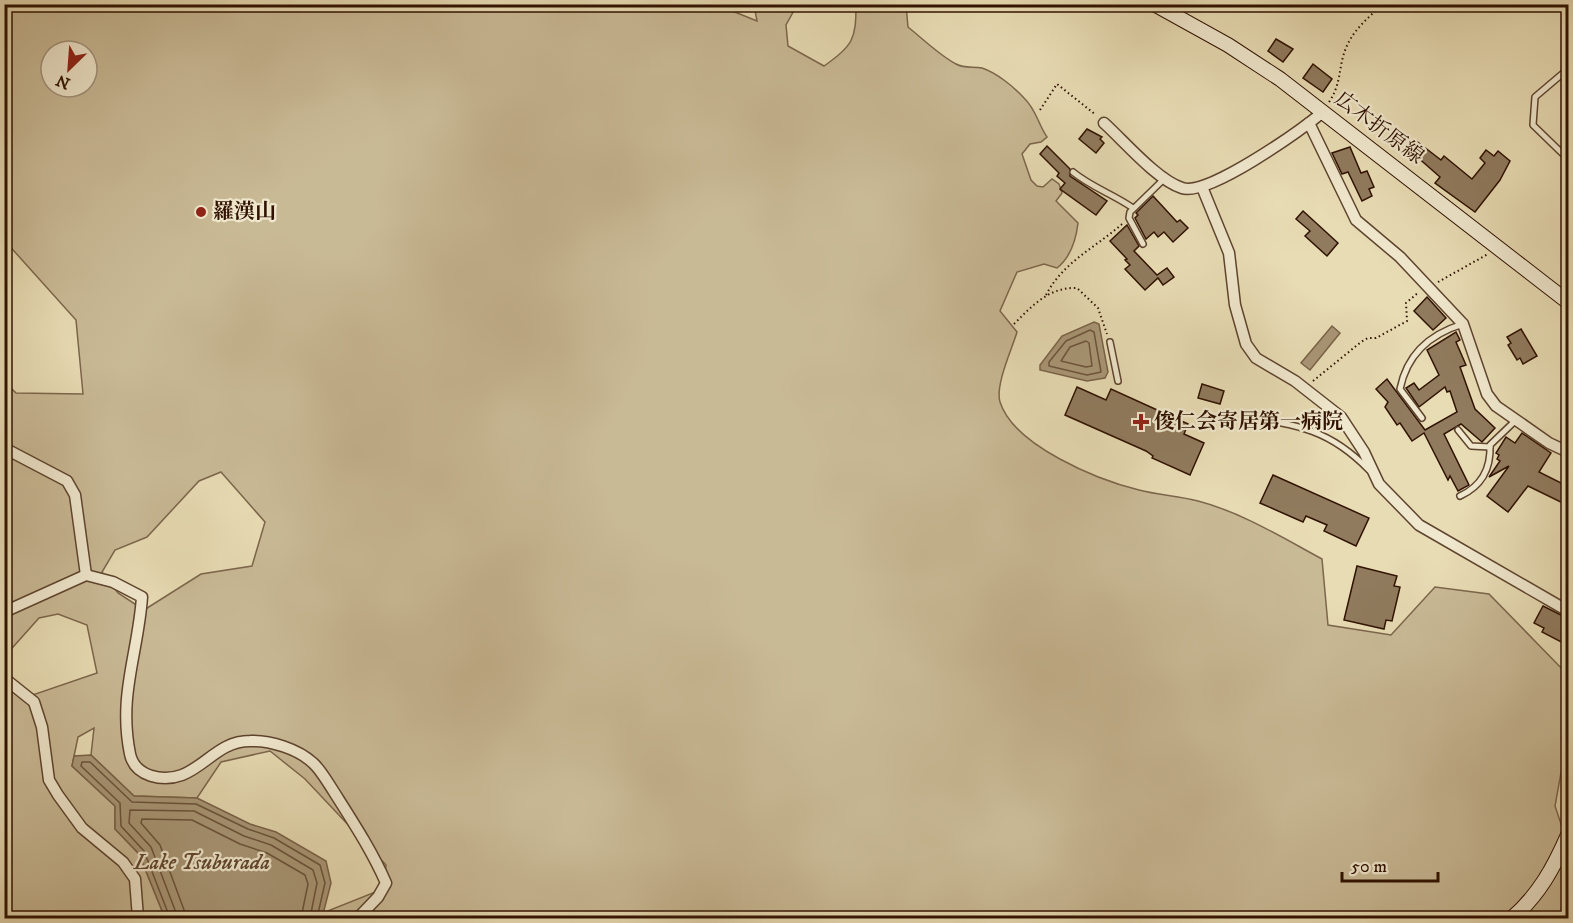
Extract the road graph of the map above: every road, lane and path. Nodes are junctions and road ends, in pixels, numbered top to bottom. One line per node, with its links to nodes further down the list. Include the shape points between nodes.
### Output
1 (1154, 4): 7 (main road, 広木折原線, via 1228,45)
2 (1383, 4): 7 (path, via 1350,38 1344,50 1339,85)
3 (1557, 4): 4 (path)
4 (1569, 22)
5 (1569, 69): 10 (lane, via 1535,97 1533,125)
6 (1040, 110): 8 (path, via 1057,84)
7 (1323, 112): 9 (street); 17 (main road, 広木折原線)
8 (1104, 123): 12 (street)
9 (1309, 123): 13 (street, via 1242,168); 18 (street, via 1356,220)
10 (1569, 159)
11 (1073, 172): 14 (lane)
12 (1165, 178): 13 (street, via 1185,190); 14 (lane)
13 (1202, 187): 25 (street, via 1229,253 1235,305 1246,344 1256,358)
14 (1132, 208): 15 (lane)
15 (1129, 218): 16 (lane); 19 (path, via 1060,271)
16 (1143, 243)
17 (1499, 248): 18 (path); 20 (main road, 広木折原線)
18 (1430, 286): 22 (street); 25 (path, via 1406,303 1407,321 1361,342 1314,381)
19 (1046, 295): 21 (path); 23 (path, via 1068,288 1086,294 1102,316)
20 (1569, 302)
21 (1014, 324)
22 (1463, 324): 27 (lane, via 1428,340 1408,365 1400,389); 28 (street, via 1487,394)
23 (1110, 342): 24 (lane)
24 (1118, 381)
25 (1302, 386): 33 (street, via 1341,417 1364,452)
26 (1245, 417): 33 (lane, via 1276,421 1335,439)
27 (1422, 418)
28 (1515, 421): 30 (lane); 32 (street)
29 (1458, 430): 30 (lane, via 1471,446)
30 (1490, 447): 34 (lane, via 1486,472 1474,488)
31 (4, 448): 35 (street, via 67,481 75,495)
32 (1569, 452)
33 (1372, 473): 36 (street, via 1419,525)
34 (1460, 496)
35 (86, 575): 37 (street); 41 (street, via 113,582 142,597 126,687 126,721 131,757 137,769 148,776 182,775 221,747 248,740 292,750 313,763 349,816 386,883)
36 (1569, 611)
37 (4, 612)
38 (4, 678): 40 (street, via 34,702 42,727 49,780 58,795 82,828 123,862 135,879)
39 (1569, 835): 42 (main road, via 1535,898)
40 (138, 918)
41 (358, 918)
42 (1512, 918)

